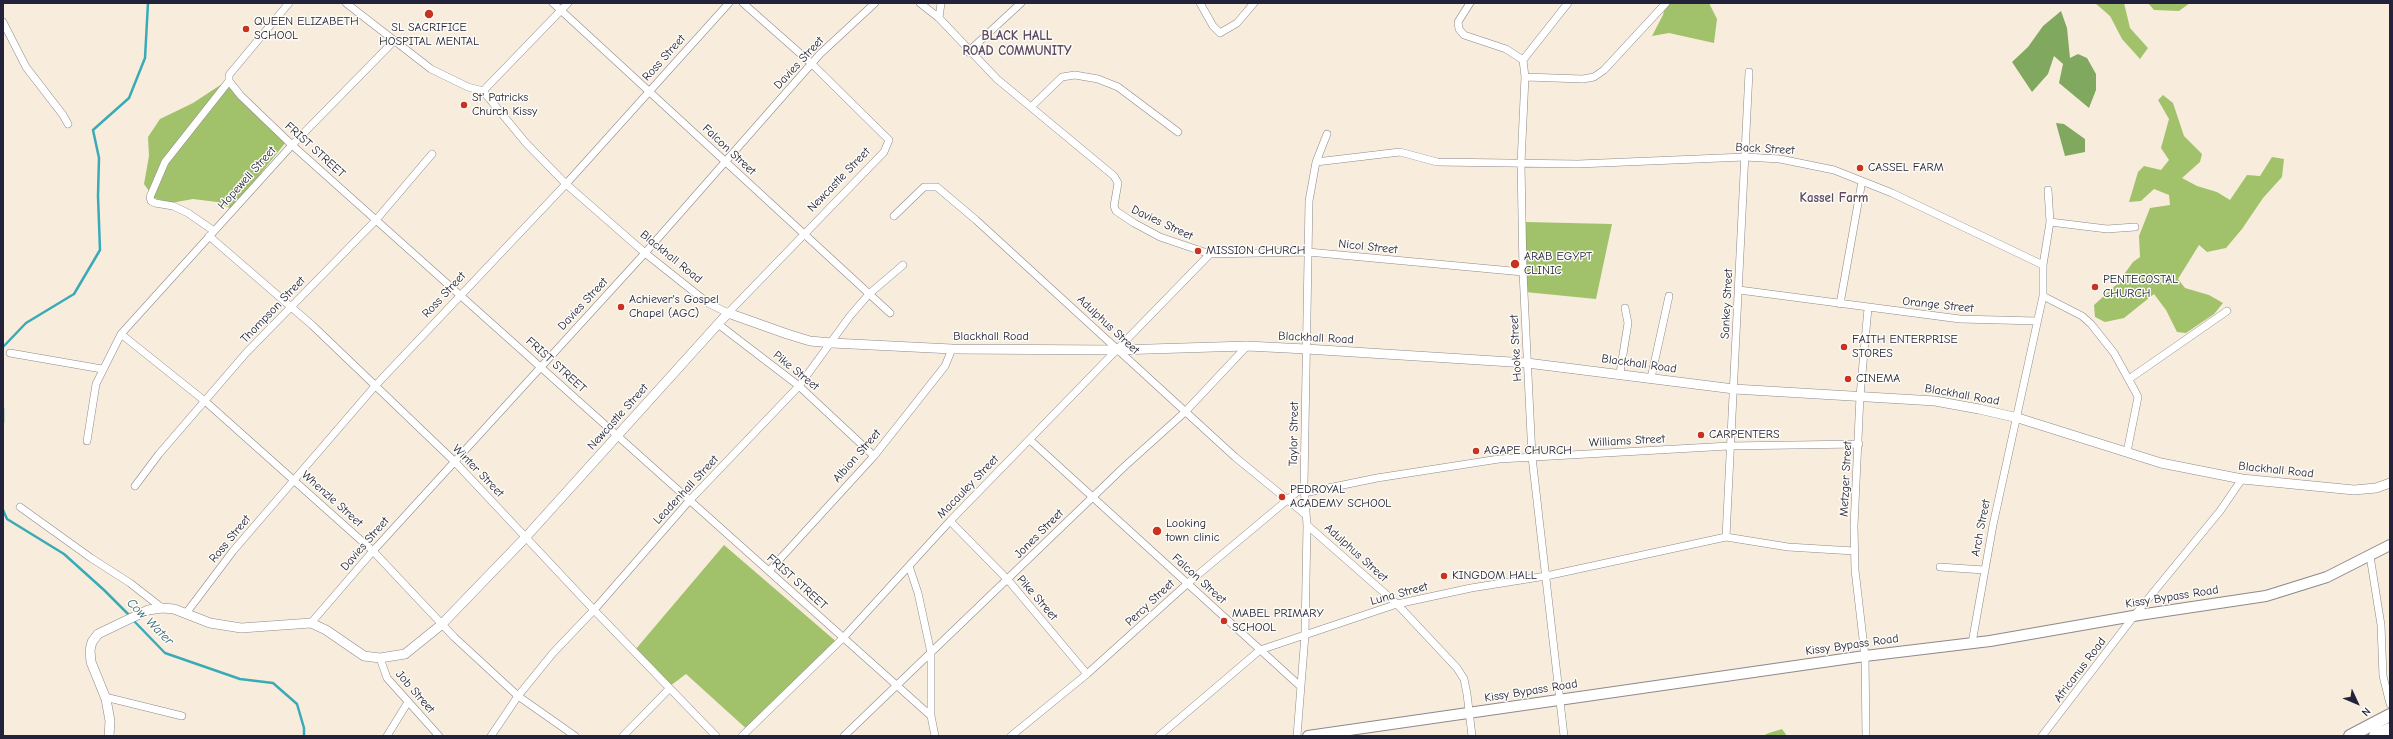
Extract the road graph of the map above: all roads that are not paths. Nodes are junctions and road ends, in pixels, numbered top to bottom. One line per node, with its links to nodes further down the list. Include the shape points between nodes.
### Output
1 (289, 3): 25 (street, via 229,75)
2 (346, 3): 19 (street)
3 (553, 3): 16 (street, Falcon Street)
4 (568, 3): 16 (street)
5 (729, 3): 26 (street, Ross Street)
6 (743, 3): 22 (street, Newcastle Street)
7 (875, 3): 22 (street, Davies Street)
8 (920, 3): 17 (street, Davies Street)
9 (941, 3): 17 (street)
10 (1021, 3): 20 (street)
11 (1200, 3): 12 (street, via 1220,33 1237,23)
12 (1254, 3)
13 (1470, 3): 21 (street, via 1458,22 1458,29 1464,35 1506,49)
14 (1568, 3): 21 (street)
15 (1666, 3): 24 (street, via 1604,70 1594,77)
16 (562, 10): 26 (street, Falcon Street); 27 (street)
17 (938, 18): 20 (street, Davies Street)
18 (3, 22): 29 (street, via 26,67)
19 (393, 42): 27 (street, via 431,69 468,87); 32 (street, Hopewell Street)
20 (968, 52): 28 (street, Davies Street)
21 (1523, 60): 24 (street, Hooke Street)
22 (812, 64): 35 (street, Davies Street); 45 (street, Newcastle Street, via 889,140 884,152)
23 (1749, 72): 34 (street, Sankey Street)
24 (1525, 77): 37 (street, Hooke Street)
25 (229, 81): 32 (street, FRIST STREET); 46 (street, Winter Street, via 165,162 150,197 155,203 173,206 188,213)
26 (650, 90): 35 (street, Falcon Street); 39 (street, Ross Street)
27 (483, 91): 39 (street, Blackhall Road, via 526,143)
28 (1030, 107): 30 (street, via 1062,77 1075,75 1098,79 1118,87); 49 (street, Davies Street, via 1114,176 1118,183 1114,206 1123,216 1160,236)
29 (68, 124)
30 (1178, 132)
31 (1327, 134): 36 (street, Taylor Street)
32 (292, 145): 42 (street, FRIST STREET); 46 (street, Hopewell Street)
33 (432, 154): 42 (street, Thompson Street)
34 (1745, 157): 37 (street, Back Street, via 1622,164); 38 (street, Back Street, via 1810,164); 53 (street, Sankey Street)
35 (725, 162): 45 (street, Falcon Street); 48 (street, Davies Street)
36 (1316, 162): 37 (street, Back Street, via 1400,152 1437,162); 47 (street, Taylor Street, via 1309,201)
37 (1521, 163): 52 (street, Hooke Street)
38 (1862, 182): 51 (street, Back Street, via 1934,212); 58 (street)
39 (566, 184): 48 (street, Blackhall Road); 55 (street, Ross Street)
40 (2048, 190): 43 (street)
41 (894, 216): 72 (street, Adulphus Street, via 924,187 937,187)
42 (376, 220): 55 (street, FRIST STREET); 59 (street, Thompson Street)
43 (2050, 222): 44 (street, via 2107,228); 51 (street)
44 (2135, 227)
45 (804, 233): 54 (street, Falcon Street); 63 (street, Newcastle Street)
46 (211, 234): 59 (street, Winter Street); 67 (street, Hopewell Street)
47 (1308, 252): 49 (street, Nicol Street); 52 (street, Nicol Street); 71 (street, Taylor Street)
48 (645, 253): 63 (street, Blackhall Road, via 708,302); 75 (street, Davies Street)
49 (1210, 254): 72 (street, Macauley Street)
50 (903, 265): 54 (street, Leadenhall Street)
51 (2043, 265): 57 (street)
52 (1523, 272): 74 (street, Hooke Street)
53 (1739, 290): 58 (street, Orange Street); 82 (street, Sankey Street)
54 (869, 294): 64 (street, Falcon Street); 68 (street, Leadenhall Street)
55 (460, 295): 75 (street, FRIST STREET); 80 (street, Ross Street)
56 (1669, 296): 78 (street)
57 (2043, 296): 65 (street); 79 (street, via 2082,316 2091,324 2114,353)
58 (1840, 304): 61 (street, Orange Street)
59 (290, 306): 80 (street, Winter Street); 84 (street, Thompson Street, via 246,353)
60 (1625, 308): 77 (street, via 1628,323)
61 (1868, 308): 65 (street, Orange Street, via 1960,319); 83 (street, Metzger Street)
62 (2227, 311): 79 (street)
63 (728, 313): 66 (street, Newcastle Street); 68 (street, Blackhall Road, via 810,341)
64 (890, 313)
65 (2037, 321): 86 (street)
66 (718, 324): 81 (street, Pike Street); 87 (street, Newcastle Street)
67 (121, 334): 76 (street); 84 (street, Whenzle Street)
68 (832, 343): 70 (street, Blackhall Road); 81 (street, Leadenhall Street)
69 (1247, 346): 71 (street, Blackhall Road); 72 (street, Blackhall Road); 85 (street, Jones Street)
70 (952, 349): 72 (street, Blackhall Road); 93 (street, Albion Street, via 945,366)
71 (1306, 349): 74 (street, Blackhall Road); 100 (street, Taylor Street)
72 (1117, 350): 85 (street, Adulphus Street); 88 (street, Macauley Street)
73 (10, 353): 76 (street)
74 (1527, 363): 77 (street, Blackhall Road); 94 (street, Hooke Street)
75 (541, 366): 87 (street, FRIST STREET); 95 (street, Davies Street)
76 (102, 369): 89 (street, via 92,398)
77 (1620, 373): 78 (street, Blackhall Road)
78 (1651, 378): 82 (street, Blackhall Road)
79 (2129, 380): 92 (street, via 2138,397)
80 (375, 386): 95 (street, Winter Street); 97 (street, Ross Street)
81 (799, 386): 93 (street, Pike Street); 103 (street, Leadenhall Street)
82 (1734, 389): 83 (street, Blackhall Road); 91 (street, Sankey Street)
83 (1860, 396): 86 (street, Blackhall Road, via 1935,401 1980,408); 90 (street, Metzger Street)
84 (206, 402): 97 (street, Whenzle Street); 99 (street, Thompson Street, via 159,454)
85 (1185, 412): 101 (street, Jones Street); 102 (street, Adulphus Street)
86 (2018, 418): 92 (street, Blackhall Road); 116 (street, Arch Street)
87 (618, 435): 103 (street, FRIST STREET); 109 (street, Newcastle Street)
88 (1030, 440): 101 (street, Falcon Street); 106 (street, Macauley Street)
89 (87, 441)
90 (1858, 444): 91 (street, Williams Street); 112 (street, Metzger Street)
91 (1729, 446): 94 (street, Williams Street); 108 (street, Sankey Street)
92 (2127, 452): 96 (street, Blackhall Road, via 2161,463)
93 (874, 456): 117 (street, Albion Street)
94 (1532, 457): 100 (street, Williams Street, via 1456,465); 118 (street, Hooke Street)
95 (454, 461): 109 (street, Winter Street, via 490,497); 111 (street, Davies Street)
96 (2242, 479): 98 (street, Blackhall Road, via 2354,490 2376,488); 125 (street, Africanus Road, via 2204,532)
97 (295, 481): 111 (street, Whenzle Street); 124 (street, Ross Street, via 233,551)
98 (2390, 483)
99 (135, 486)
100 (1304, 489): 102 (street, Percy Street); 105 (street, Taylor Street)
101 (1092, 497): 119 (street, Jones Street); 120 (street, Falcon Street)
102 (1287, 500): 105 (street, Adulphus Street); 120 (street, Percy Street)
103 (689, 501): 117 (street, FRIST STREET); 123 (street, Leadenhall Street)
104 (20, 507): 122 (street, via 91,558 130,582)
105 (1306, 515): 107 (street, Taylor Street)
106 (950, 521): 114 (street, Macauley Street); 119 (street, Pike Street)
107 (1307, 525): 121 (street, Adulphus Street); 128 (street, Taylor Street)
108 (1726, 537): 112 (street, via 1788,547); 118 (street, Luna Street)
109 (525, 538): 123 (street, Winter Street); 127 (street, Newcastle Street)
110 (2390, 545): 113 (main road, Kissy Bypass Road)
111 (373, 551): 126 (street, Davies Street); 127 (street, Whenzle Street)
112 (1854, 551): 133 (street, Metzger Street)
113 (2370, 556): 125 (main road, Kissy Bypass Road, via 2327,577 2266,596); 143 (street, via 2381,625 2383,676)
114 (908, 566): 129 (street, Macauley Street); 132 (street, via 918,593)
115 (1940, 567): 116 (street)
116 (1984, 570): 130 (street, Arch Street)
117 (769, 571): 129 (street, FRIST STREET)
118 (1546, 576): 121 (street, Luna Street, via 1471,588); 141 (street, Hooke Street)
119 (1008, 580): 132 (street, Jones Street); 135 (street, Pike Street)
120 (1188, 583): 131 (street, Falcon Street); 135 (street, Percy Street)
121 (1397, 604): 128 (street, Luna Street); 144 (street, Adulphus Street, via 1457,668 1464,679)
122 (162, 608): 124 (street); 140 (street, via 148,610 98,634 90,650)
123 (594, 610): 138 (street, Winter Street); 139 (street, Leadenhall Street, via 553,653)
124 (187, 612): 126 (street, via 210,623 241,628)
125 (2134, 616): 130 (main road, Kissy Bypass Road); 166 (street, Africanus Road)
126 (311, 623): 134 (street, Newcastle Street, via 364,656)
127 (441, 625): 134 (street, Newcastle Street, via 405,654); 139 (street, Whenzle Street)
128 (1305, 635): 131 (street, Luna Street); 137 (street, Taylor Street)
129 (843, 638): 136 (street, FRIST STREET); 156 (street, Macauley Street)
130 (1972, 643): 133 (main road, Kissy Bypass Road)
131 (1260, 650): 137 (street, Falcon Street); 160 (street, Luna Street)
132 (931, 653): 136 (street, Jones Street); 147 (street)
133 (1865, 653): 141 (main road, Kissy Bypass Road); 165 (street, Metzger Street)
134 (380, 658): 142 (street, Job Street, via 387,678)
135 (1087, 674): 159 (street, Percy Street)
136 (897, 686): 147 (street, FRIST STREET); 157 (street, Jones Street)
137 (1300, 686): 161 (street, Taylor Street)
138 (669, 689): 154 (street); 155 (street, Winter Street)
139 (518, 696): 152 (street, Leadenhall Street); 153 (street, Whenzle Street)
140 (105, 697): 146 (street); 149 (street, via 110,720)
141 (1558, 700): 144 (main road, Kissy Bypass Road); 164 (street, Hooke Street)
142 (408, 702): 150 (street); 151 (street, Job Street)
143 (2390, 704)
144 (1468, 714): 162 (main road, Kissy Bypass Road); 163 (street, Adulphus Street)
145 (2390, 715): 167 (highway)
146 (182, 716)
147 (931, 716): 158 (street)
148 (2390, 729): 168 (highway)
149 (109, 736)
150 (387, 736)
151 (439, 736)
152 (491, 736)
153 (575, 736)
154 (623, 736)
155 (716, 736)
156 (742, 736)
157 (844, 736)
158 (935, 736)
159 (1011, 736)
160 (1159, 736)
161 (1297, 736)
162 (1308, 736)
163 (1472, 736)
164 (1564, 736)
165 (1866, 736)
166 (2042, 736)
167 (2350, 736)
168 (2375, 736)

